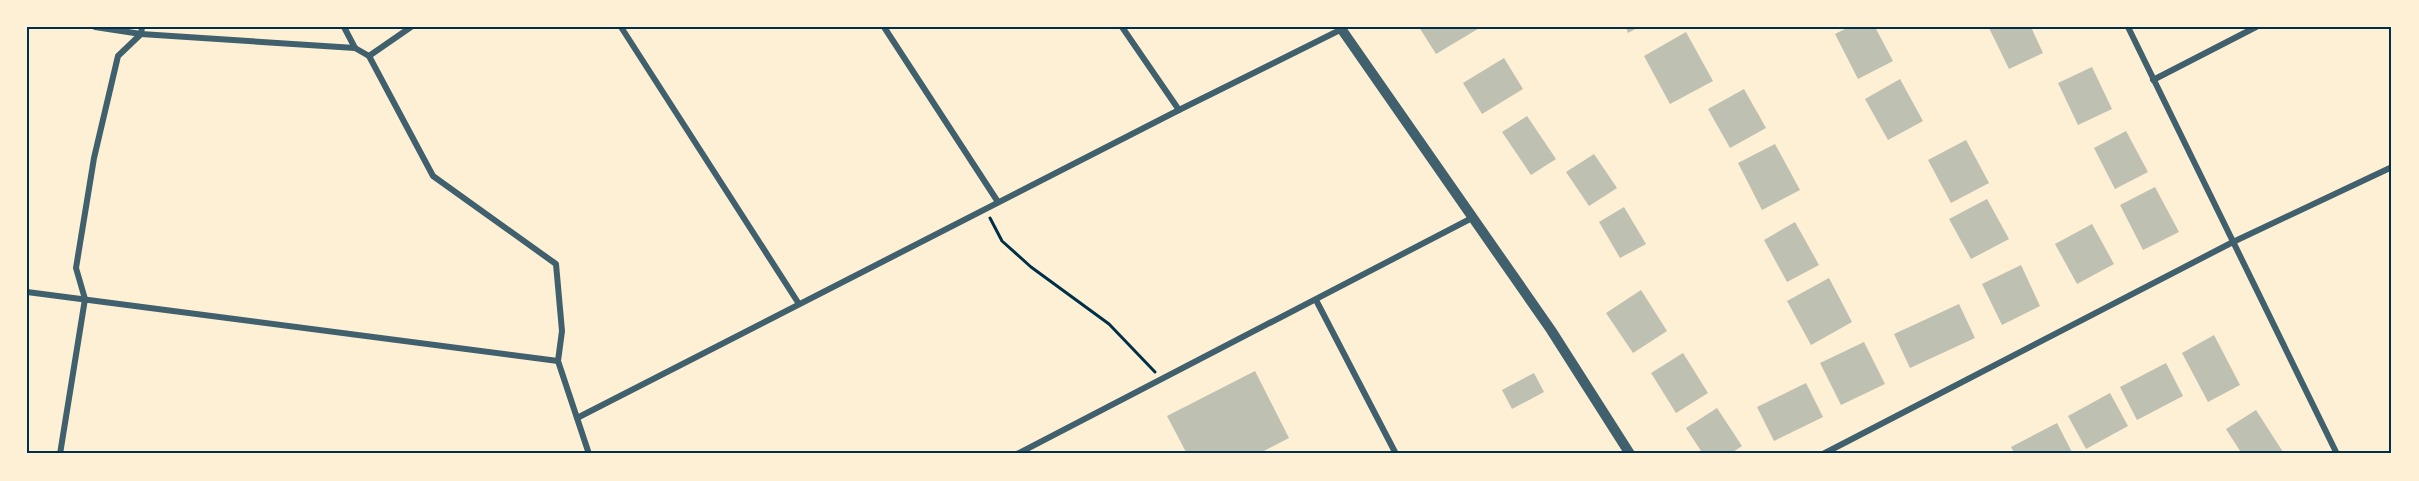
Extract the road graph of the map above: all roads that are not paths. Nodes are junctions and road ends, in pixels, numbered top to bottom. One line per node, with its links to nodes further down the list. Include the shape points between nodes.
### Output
1 (95, 27): 10 (street)
2 (344, 27): 11 (street)
3 (411, 27): 12 (street)
4 (621, 27): 22 (street)
5 (884, 27): 16 (street)
6 (1122, 27): 14 (street)
7 (2128, 27): 13 (street)
8 (2256, 27): 13 (street)
9 (1342, 28): 14 (street); 17 (street)
10 (142, 30): 11 (street); 20 (street, via 118,56 94,158 76,268)
11 (355, 48): 12 (street)
12 (369, 56): 23 (street, via 433,176 556,264 562,332)
13 (2153, 80): 18 (street)
14 (1179, 110): 16 (street)
15 (2392, 167): 18 (street)
16 (998, 202): 22 (street)
17 (1472, 218): 21 (street); 29 (street, via 1551,330)
18 (2233, 242): 30 (street); 31 (street)
19 (27, 292): 20 (street)
20 (85, 299): 23 (street); 25 (street)
21 (1316, 300): 27 (street); 28 (street)
22 (799, 304): 24 (street)
23 (558, 361): 24 (street)
24 (577, 418): 26 (street)
25 (60, 454)
26 (589, 454)
27 (1017, 454)
28 (1396, 454)
29 (1630, 454)
30 (1823, 454)
31 (2337, 454)

